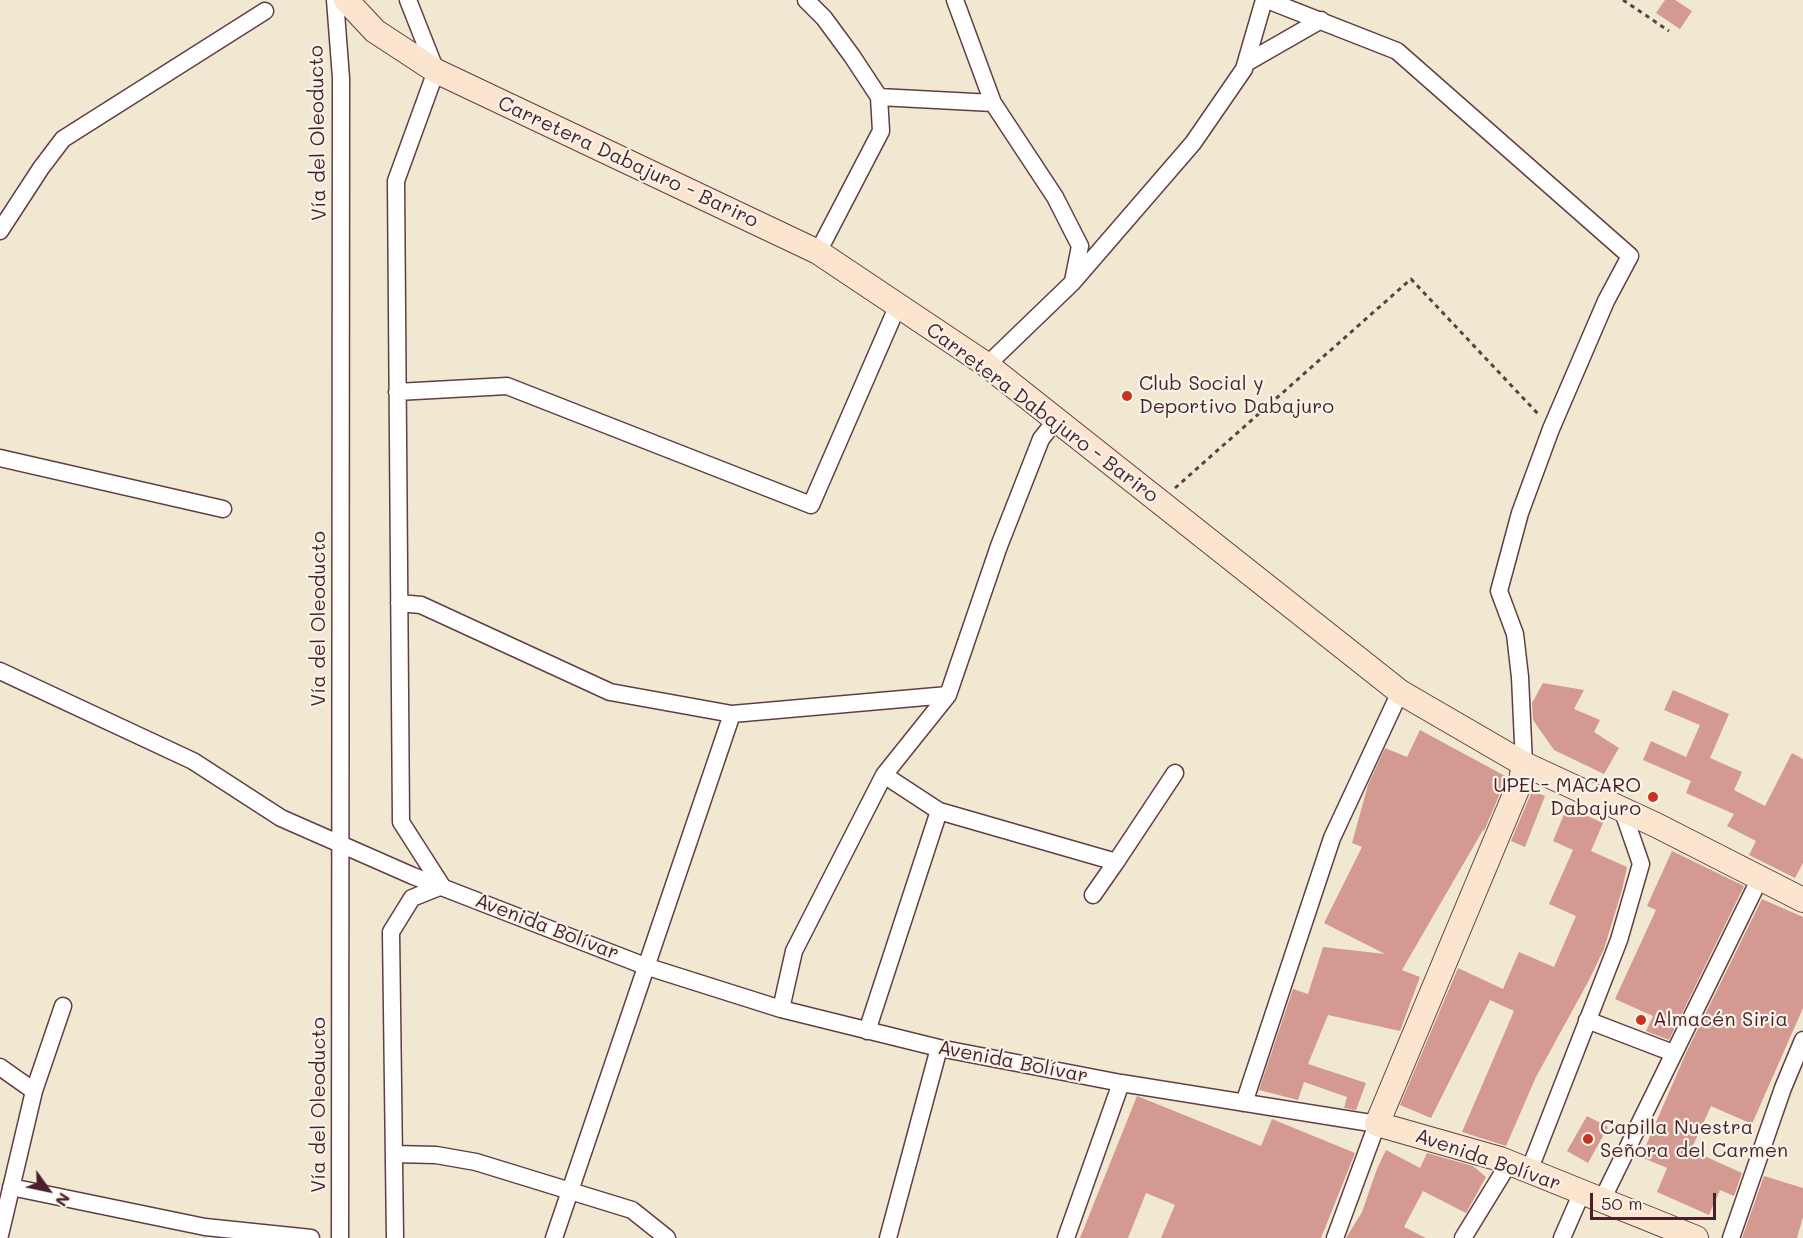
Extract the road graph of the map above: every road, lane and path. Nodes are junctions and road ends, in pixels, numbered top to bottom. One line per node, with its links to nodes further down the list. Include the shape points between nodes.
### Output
1 (334, 0): 36 (street, Vía del Oleoducto, via 341,78)
2 (346, 0): 12 (street, Carretera Dabajuro - Bariro, via 375,31)
3 (408, 0): 12 (street)
4 (806, 0): 13 (street, via 824,18)
5 (955, 0): 14 (street)
6 (1265, 0): 9 (street); 11 (street)
7 (1623, 0): 10 (path)
8 (265, 11): 15 (street, via 63,139)
9 (1321, 20): 11 (street); 22 (street, via 1397,51 1630,256 1606,301)
10 (1669, 31)
11 (1246, 63): 17 (street, via 1193,143)
12 (436, 71): 16 (street, Carretera Dabajuro - Bariro); 20 (street, via 396,181)
13 (879, 97): 14 (street); 16 (street, via 881,131)
14 (993, 103): 17 (street, via 1055,196 1080,246)
15 (0, 231)
16 (818, 252): 18 (street, Carretera Dabajuro - Bariro)
17 (1072, 283): 19 (street)
18 (898, 305): 19 (street, Carretera Dabajuro - Bariro); 20 (street, via 811,505 507,386)
19 (987, 365): 21 (street, Carretera Dabajuro - Bariro)
20 (397, 392): 26 (street)
21 (1056, 420): 24 (street, Carretera Dabajuro - Bariro); 29 (street, via 1041,439)
22 (1551, 429): 24 (path, via 1411,279); 31 (street, via 1520,513 1499,591 1515,634)
23 (0, 458): 25 (street)
24 (1159, 502): 28 (street, Carretera Dabajuro - Bariro)
25 (223, 509)
26 (399, 603): 30 (street, via 421,605 610,692); 39 (street, via 401,822)
27 (0, 671): 36 (street, Avenida Bolívar, via 193,760 281,818)
28 (1400, 692): 31 (street, Carretera Dabajuro - Bariro); 53 (street, via 1332,838)
29 (948, 695): 30 (street); 33 (street)
30 (732, 714): 42 (street)
31 (1524, 764): 34 (street, Carretera Dabajuro - Bariro); 54 (street, via 1521,780)
32 (1175, 773): 37 (street)
33 (884, 775): 35 (street); 44 (street, via 794,951)
34 (1622, 809): 38 (street, Carretera Dabajuro - Bariro); 45 (street, via 1641,864 1619,940)
35 (939, 811): 37 (street); 46 (street)
36 (340, 844): 39 (street, Avenida Bolívar); 62 (street, Vía del Oleoducto)
37 (1116, 862): 40 (street)
38 (1760, 878): 41 (street, Carretera Dabajuro - Bariro); 49 (street)
39 (442, 886): 42 (street, Avenida Bolívar); 55 (street, via 412,898 391,932)
40 (1093, 895)
41 (1803, 900)
42 (645, 966): 44 (street, Avenida Bolívar); 58 (street)
43 (63, 1006): 52 (street)
44 (781, 1009): 46 (street, Avenida Bolívar)
45 (1587, 1020): 49 (street); 56 (street)
46 (867, 1031): 48 (street, Avenida Bolívar)
47 (1803, 1040): 72 (street)
48 (939, 1048): 51 (street, Avenida Bolívar); 66 (street)
49 (1673, 1053): 59 (street)
50 (0, 1067): 52 (street)
51 (1121, 1083): 53 (street, Avenida Bolívar); 67 (street)
52 (34, 1090): 57 (street)
53 (1244, 1103): 54 (street, Avenida Bolívar)
54 (1377, 1124): 56 (street, Avenida Bolívar); 68 (street)
55 (394, 1154): 58 (street, via 436,1155 476,1162); 63 (street)
56 (1519, 1167): 59 (street, Avenida Bolívar); 69 (street)
57 (11, 1187): 60 (street); 61 (street, via 206,1227)
58 (570, 1191): 64 (street); 65 (street, via 632,1210)
59 (1592, 1196): 70 (street); 71 (street, Avenida Bolívar)
60 (0, 1235)
61 (311, 1238)
62 (340, 1238)
63 (395, 1238)
64 (554, 1238)
65 (667, 1238)
66 (888, 1238)
67 (1066, 1238)
68 (1335, 1238)
69 (1463, 1238)
70 (1562, 1238)
71 (1696, 1238)
72 (1731, 1238)

